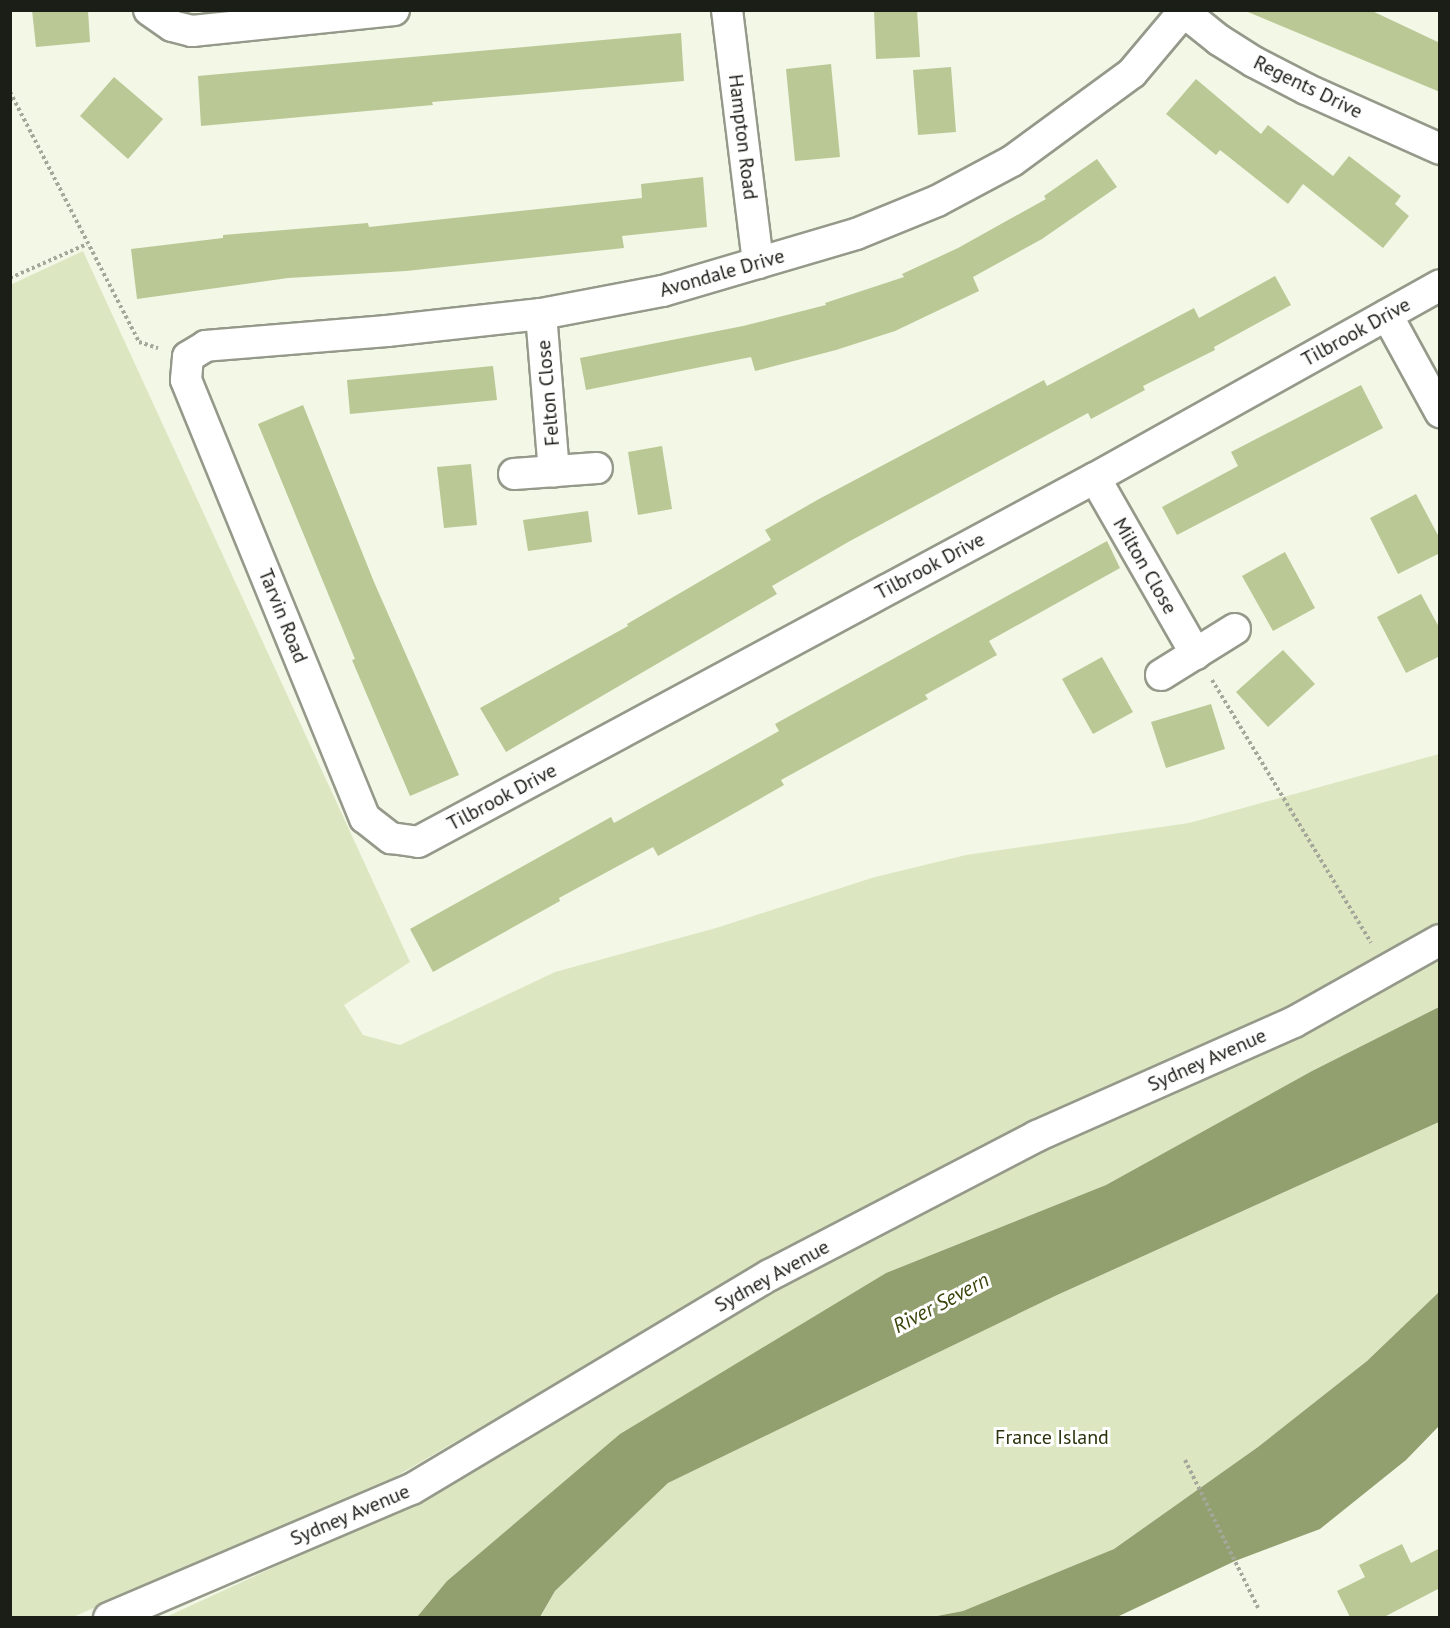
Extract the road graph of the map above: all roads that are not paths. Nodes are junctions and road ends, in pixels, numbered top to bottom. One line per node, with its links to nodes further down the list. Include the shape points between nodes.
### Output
1 (149, 10): 2 (street, via 172,26 192,31)
2 (394, 10)
3 (727, 10): 6 (street, Hampton Road)
4 (1185, 11): 5 (street, Regents Drive, via 1219,40 1254,62); 6 (street, Avondale Drive, via 1132,73 1012,161 937,201 856,234)
5 (1440, 149)
6 (758, 263): 8 (street, Avondale Drive, via 662,291)
7 (1440, 285): 9 (street, Tilbrook Drive)
8 (542, 314): 10 (street, Avondale Drive, via 206,346); 13 (street, Felton Close)
9 (1387, 315): 11 (street); 15 (street, Tilbrook Drive)
10 (188, 357): 19 (street, Tarvin Road, via 186,380 365,818 391,838)
11 (1440, 412)
12 (597, 468): 13 (street, Felton Close)
13 (554, 471): 14 (street, Felton Close)
14 (514, 474)
15 (1095, 478): 17 (street, Milton Close); 19 (street, Tilbrook Drive)
16 (1235, 629): 17 (street)
17 (1196, 654): 18 (street)
18 (1161, 675)
19 (418, 842)
20 (1440, 940): 21 (street, Sydney Avenue, via 1294,1022 1037,1136 770,1275 412,1489)
21 (109, 1617)

